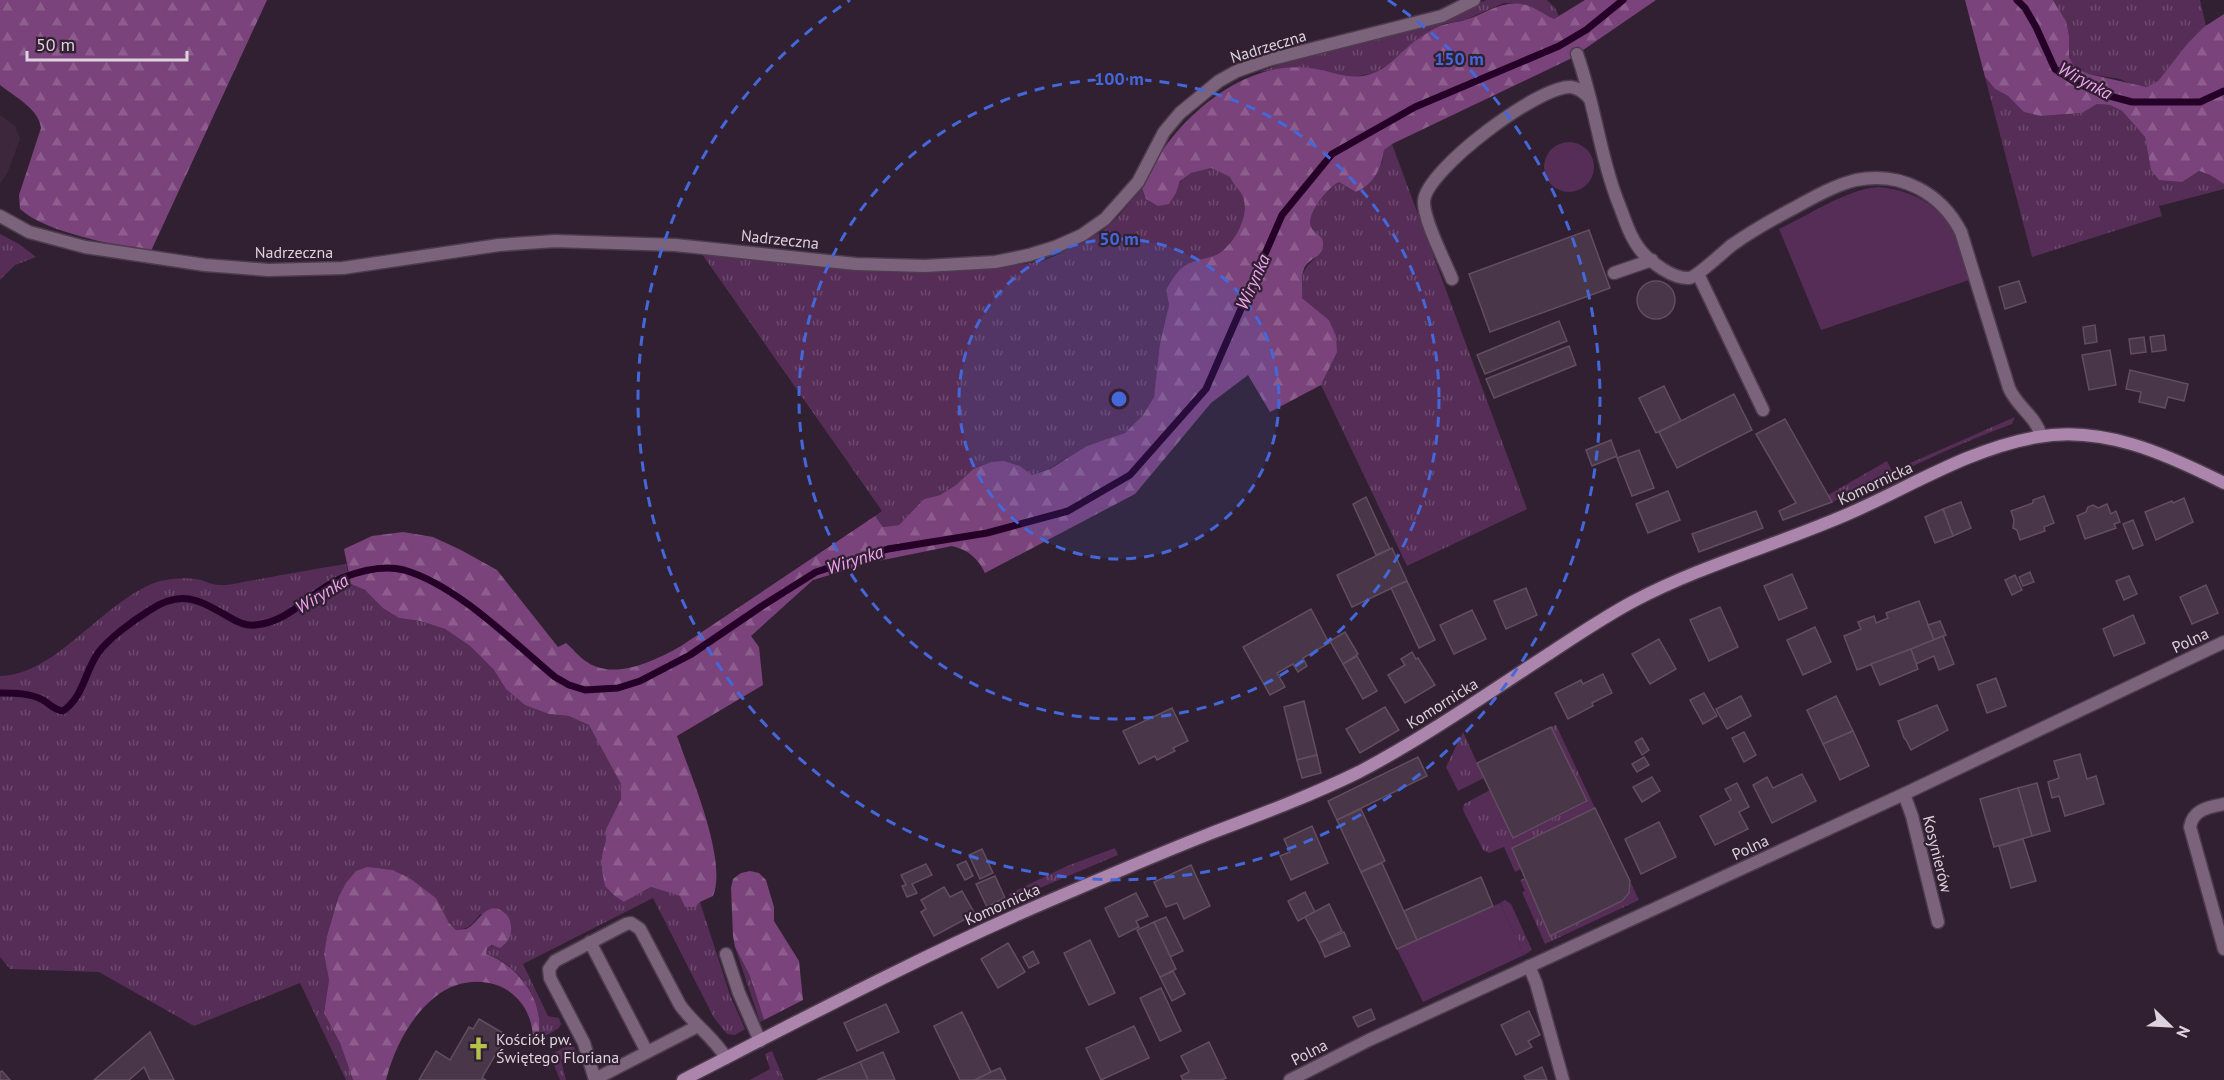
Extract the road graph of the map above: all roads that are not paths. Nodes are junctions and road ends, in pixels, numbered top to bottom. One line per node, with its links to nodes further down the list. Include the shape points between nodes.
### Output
1 (1474, 0): 4 (street, Nadrzeczna, via 1442,16 1237,71 1186,107 1164,132 1138,183 1105,219 1054,247 995,262 856,264 675,245 555,241 343,268 268,270 85,247 29,232)
2 (1577, 54): 3 (street)
3 (1590, 99): 5 (street, via 1614,192 1636,244); 8 (street, via 1577,88 1569,87 1525,105 1485,132 1433,181 1424,201 1425,213)
4 (0, 216)
5 (1652, 260): 6 (street); 7 (street, via 1682,277)
6 (1614, 273)
7 (1698, 274): 9 (street); 10 (street, via 1724,250 1760,226 1838,186 1855,180 1885,178 1915,186 1937,199 1953,217 1970,256 2009,388 2017,403 2036,422)
8 (1452, 279)
9 (1763, 410)
10 (2041, 436): 11 (street, Komornicka, via 2074,434 2126,442 2173,458); 21 (street, Komornicka, via 1966,459 1839,518 1669,584 1598,622 1448,720 1358,772 1021,914)
11 (2224, 483)
12 (2224, 642): 13 (street, Polna)
13 (1904, 794): 15 (street, Kosynierów); 19 (street, Polna)
14 (2224, 804): 17 (street, via 2196,813 2190,827)
15 (1938, 922)
16 (590, 942): 20 (street, via 626,924 636,925 680,1005); 22 (street); 24 (street, via 555,961 549,974 584,1043)
17 (2224, 949)
18 (726, 954): 21 (street)
19 (1529, 966): 26 (street, Polna); 27 (street)
20 (698, 1026): 22 (street); 23 (street, via 718,1044)
21 (760, 1041): 23 (street, Komornicka)
22 (647, 1052): 24 (street)
23 (726, 1058): 25 (street, Komornicka)
24 (595, 1079)
25 (683, 1080)
26 (1290, 1080)
27 (1563, 1080)

